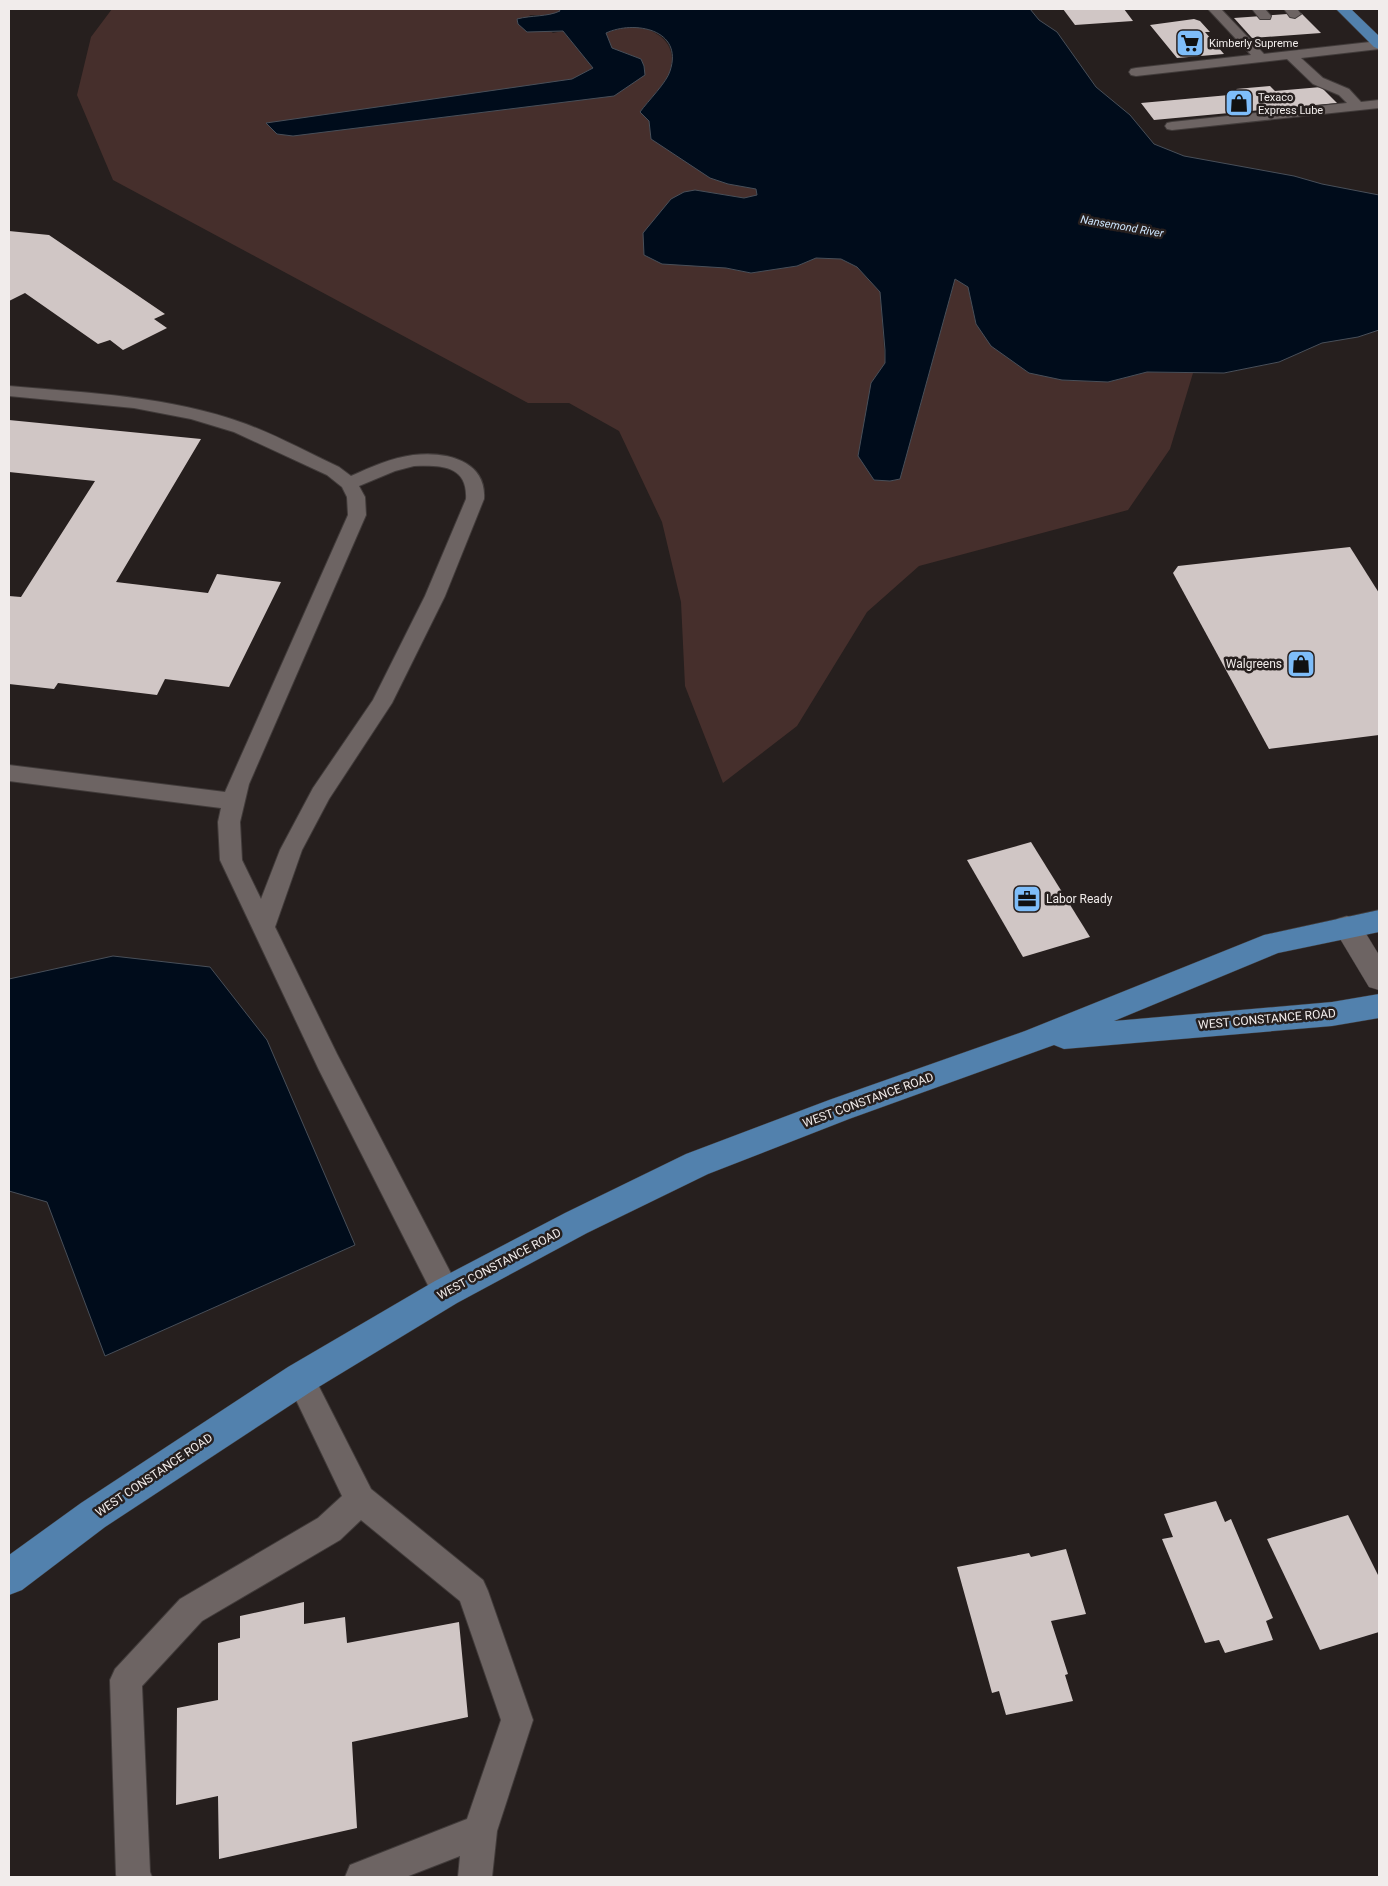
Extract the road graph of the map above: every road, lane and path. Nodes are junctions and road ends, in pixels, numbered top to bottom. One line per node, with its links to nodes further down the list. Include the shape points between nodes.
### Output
1 (1214, 9): 7 (lane)
2 (1343, 9): 4 (main road)
3 (1319, 39): 6 (lane)
4 (1379, 44): 6 (lane)
5 (1293, 50): 6 (lane); 7 (lane); 10 (lane, via 1318,81 1344,92)
6 (1330, 50)
7 (1260, 58): 8 (lane)
8 (1136, 72)
9 (1379, 104): 10 (lane)
10 (1357, 106): 11 (lane)
11 (1172, 126)
12 (9, 391): 13 (lane, via 134,403 194,414 240,428 333,471)
13 (349, 484): 15 (lane, via 356,497 357,515 238,784); 17 (lane, via 396,463 431,459 465,469 472,475 476,488 475,499 436,596 382,703 321,794 291,850)
14 (9, 773): 15 (lane)
15 (234, 801): 17 (lane, via 229,822 231,860)
16 (1379, 921): 18 (main road, WEST CONSTANCE ROAD)
17 (263, 927): 22 (lane)
18 (1347, 927): 19 (street); 21 (main road, WEST CONSTANCE ROAD, via 1274,943)
19 (1379, 980)
20 (1379, 1006): 21 (main road, WEST CONSTANCE ROAD, via 1332,1014)
21 (1035, 1040): 22 (main road, WEST CONSTANCE ROAD, via 697,1164)
22 (446, 1292): 23 (main road, WEST CONSTANCE ROAD)
23 (300, 1379): 24 (lane); 25 (main road, WEST CONSTANCE ROAD, via 94,1515)
24 (360, 1500): 26 (lane, via 472,1591 517,1720); 27 (lane, via 329,1529 191,1610 126,1680)
25 (9, 1577)
26 (480, 1831): 28 (lane); 29 (lane)
27 (135, 1877)
28 (362, 1877)
29 (475, 1877)

